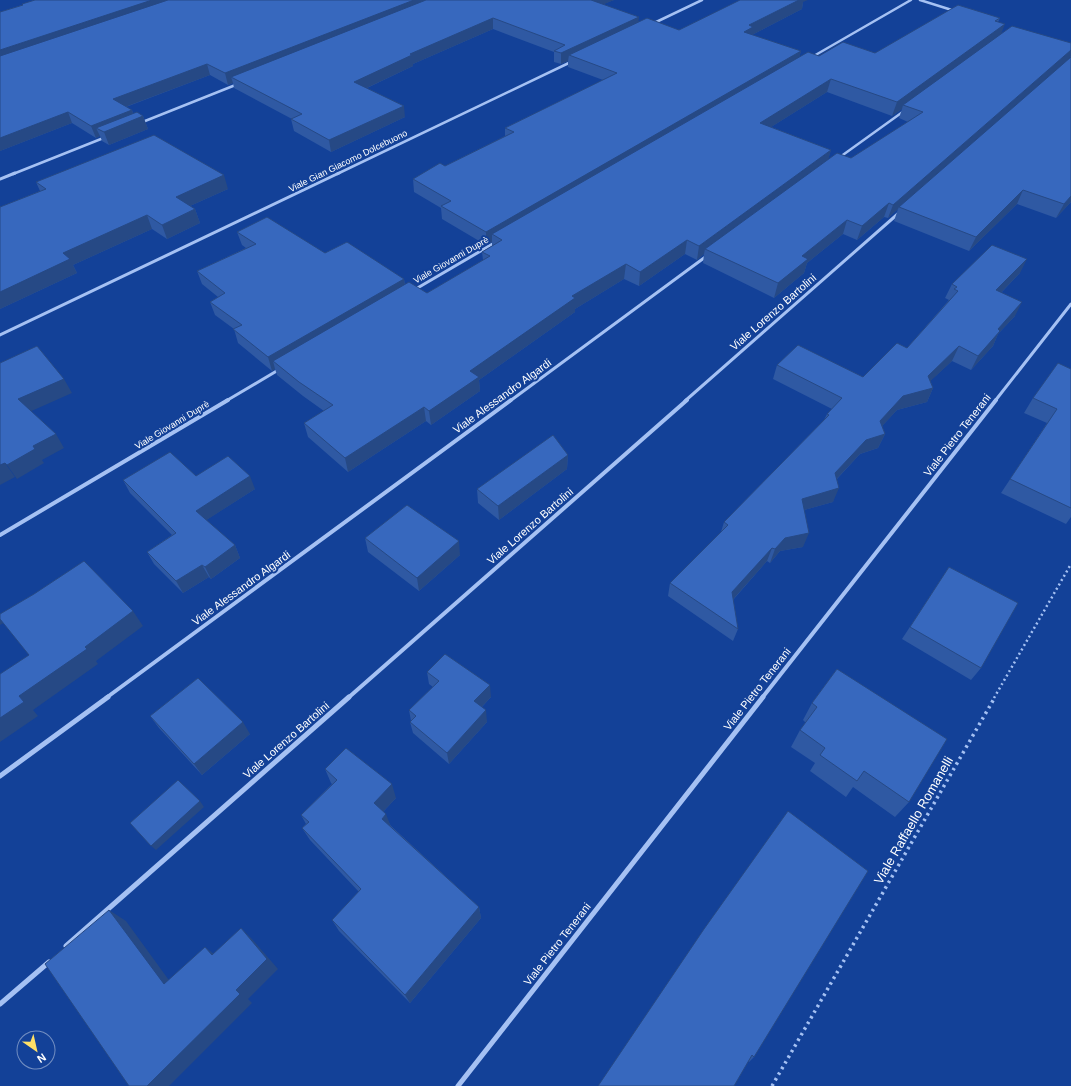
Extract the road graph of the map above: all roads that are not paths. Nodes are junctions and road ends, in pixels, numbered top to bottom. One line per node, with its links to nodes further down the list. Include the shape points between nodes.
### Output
1 (702, 0): 5 (street)
2 (911, 0): 7 (street)
3 (920, 0): 4 (street)
4 (956, 11)
5 (645, 27)
6 (580, 58): 19 (street, Viale Gian Giacomo Dolcebuono)
7 (805, 61)
8 (241, 82): 10 (street)
9 (905, 110): 12 (street)
10 (139, 123)
11 (110, 135): 13 (street)
12 (834, 162)
13 (0, 179)
14 (903, 209): 23 (street, Viale Lorenzo Bartolini)
15 (502, 238): 17 (street, Viale Giovanni Duprè)
16 (712, 252): 22 (street, Viale Alessandro Algardi)
17 (413, 290)
18 (1071, 304): 26 (street, Viale Pietro Tenerani)
19 (0, 335)
20 (284, 367): 21 (street, Viale Giovanni Duprè)
21 (0, 535)
22 (0, 776)
23 (60, 952)
24 (54, 957): 25 (street)
25 (0, 1004)
26 (458, 1086)

